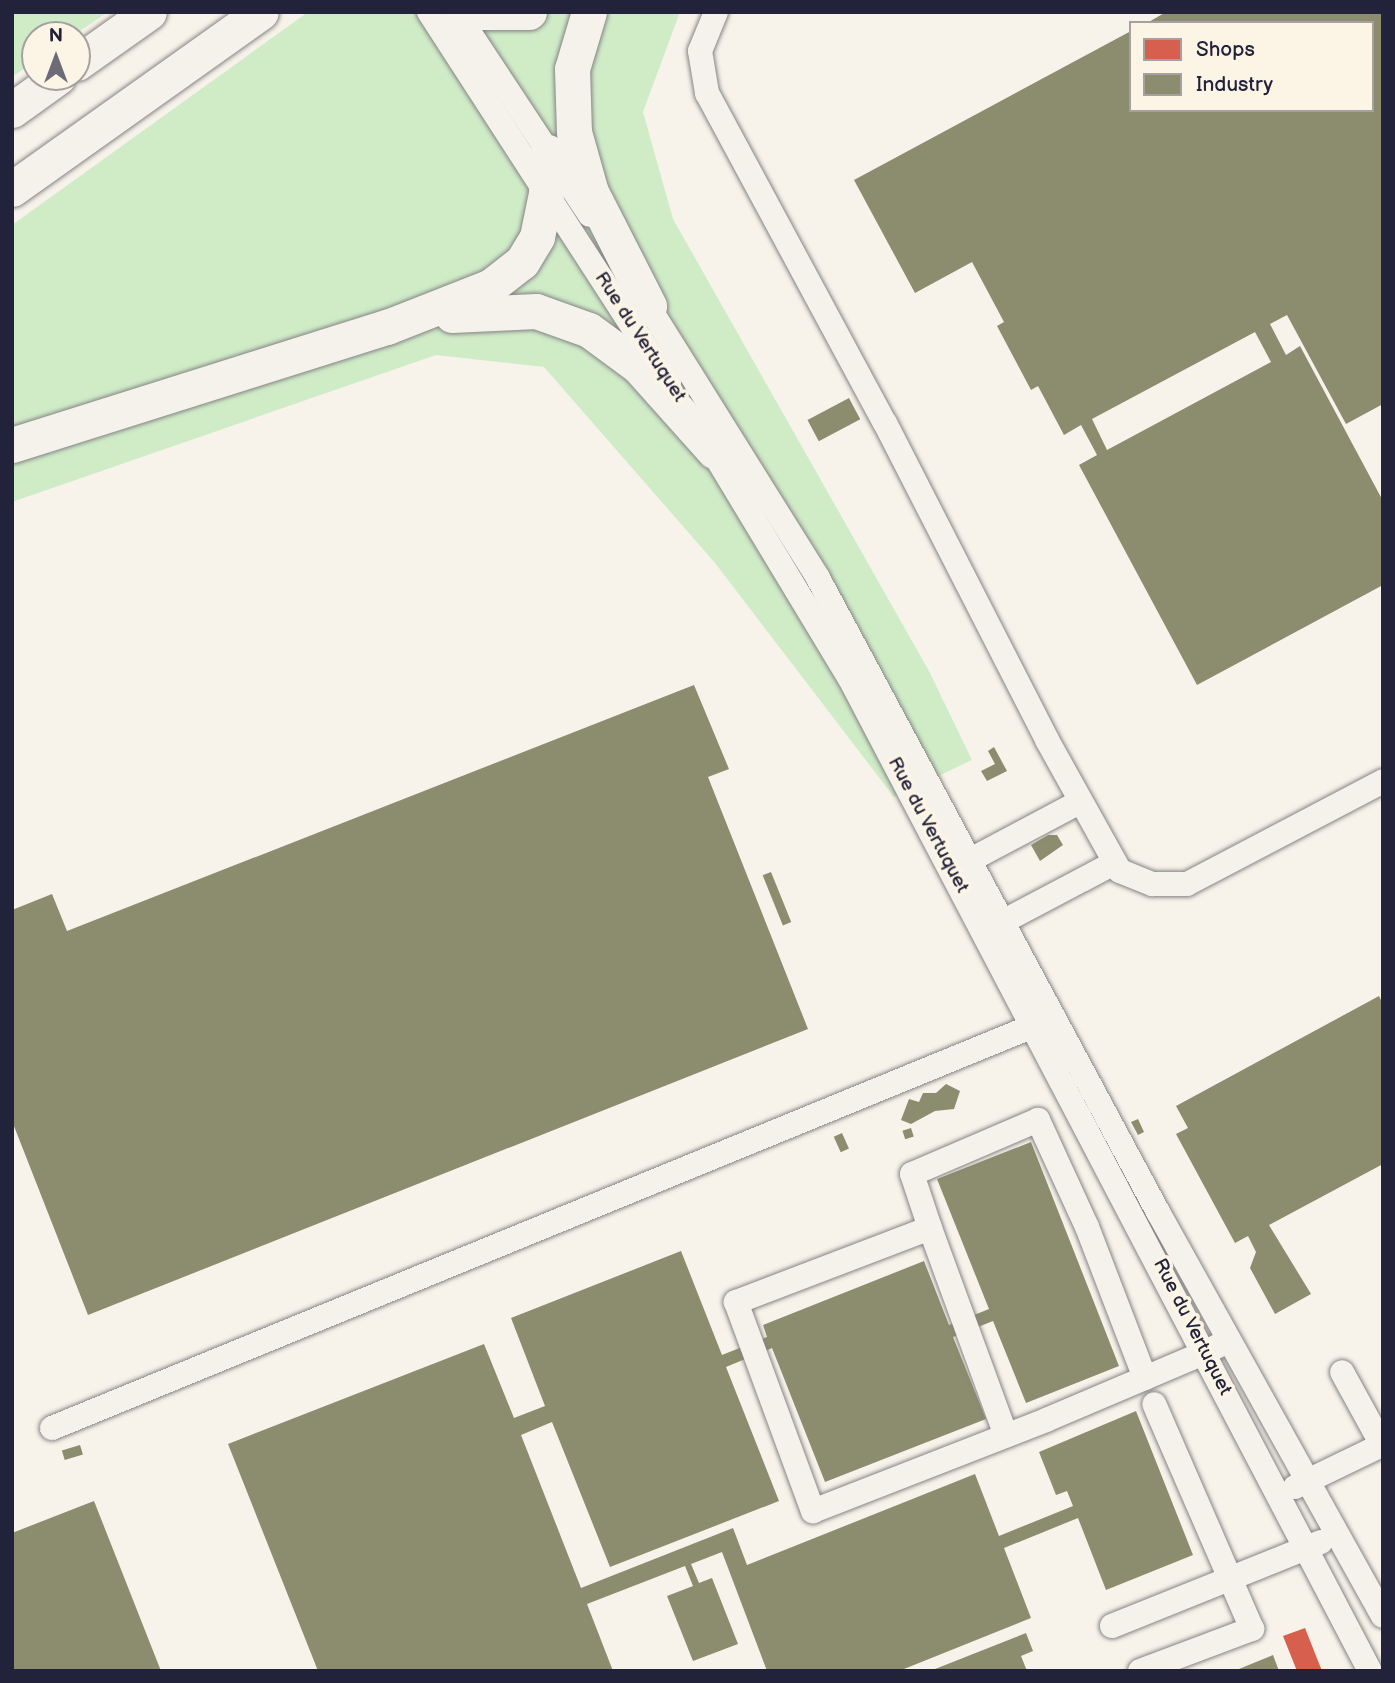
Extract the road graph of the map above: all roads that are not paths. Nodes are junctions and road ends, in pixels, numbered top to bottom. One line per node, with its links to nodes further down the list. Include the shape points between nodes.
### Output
1 (149, 12): 9 (highway)
2 (261, 12): 13 (highway)
3 (429, 12): 14 (street, Rue du Vertuquet)
4 (456, 12): 12 (street, Rue du Vertuquet)
5 (477, 12): 6 (highway)
6 (529, 12)
7 (589, 12): 15 (highway, via 572,69 573,132 591,192)
8 (716, 12): 20 (street, via 700,51 707,93 885,423)
9 (91, 53)
10 (38, 91): 11 (highway)
11 (12, 110)
12 (548, 152): 14 (highway); 15 (street, Rue du Vertuquet)
13 (12, 189)
14 (546, 192): 16 (highway, via 537,237 512,273 475,293); 18 (street, Rue du Vertuquet)
15 (649, 306): 22 (street, Rue du Vertuquet, via 818,578)
16 (387, 327): 17 (highway); 18 (highway, via 498,310 536,311 572,322 604,339 638,366)
17 (12, 445)
18 (714, 451): 22 (street, Rue du Vertuquet)
19 (1383, 781): 21 (street, via 1187,884 1139,881)
20 (1080, 802): 21 (street); 22 (street)
21 (1114, 863): 23 (street)
22 (961, 865): 23 (street, Rue du Vertuquet)
23 (994, 926): 24 (street, Rue du Vertuquet)
24 (1044, 1022): 26 (street, Rue du Vertuquet); 27 (street, Rue du Vertuquet); 31 (street)
25 (930, 1228): 29 (street, via 912,1174 1038,1121 1087,1227); 32 (street); 32 (street, via 736,1302 798,1478 813,1511)
26 (1230, 1341): 27 (street); 34 (street, Rue du Vertuquet)
27 (1206, 1352): 29 (street); 35 (street, Rue du Vertuquet)
28 (1342, 1372): 33 (street)
29 (1145, 1378): 32 (street)
30 (1154, 1404): 38 (street)
31 (52, 1428)
32 (1006, 1436)
33 (1382, 1445): 34 (street)
34 (1308, 1481): 35 (street); 36 (street, Rue du Vertuquet)
35 (1279, 1495): 37 (street, Rue du Vertuquet)
36 (1338, 1535): 37 (street); 39 (street, Rue du Vertuquet)
37 (1307, 1549): 38 (street); 42 (street, Rue du Vertuquet)
38 (1232, 1579): 40 (street); 41 (street, via 1252,1629)
39 (1383, 1616)
40 (1112, 1626)
41 (1140, 1671)
42 (1370, 1671)

